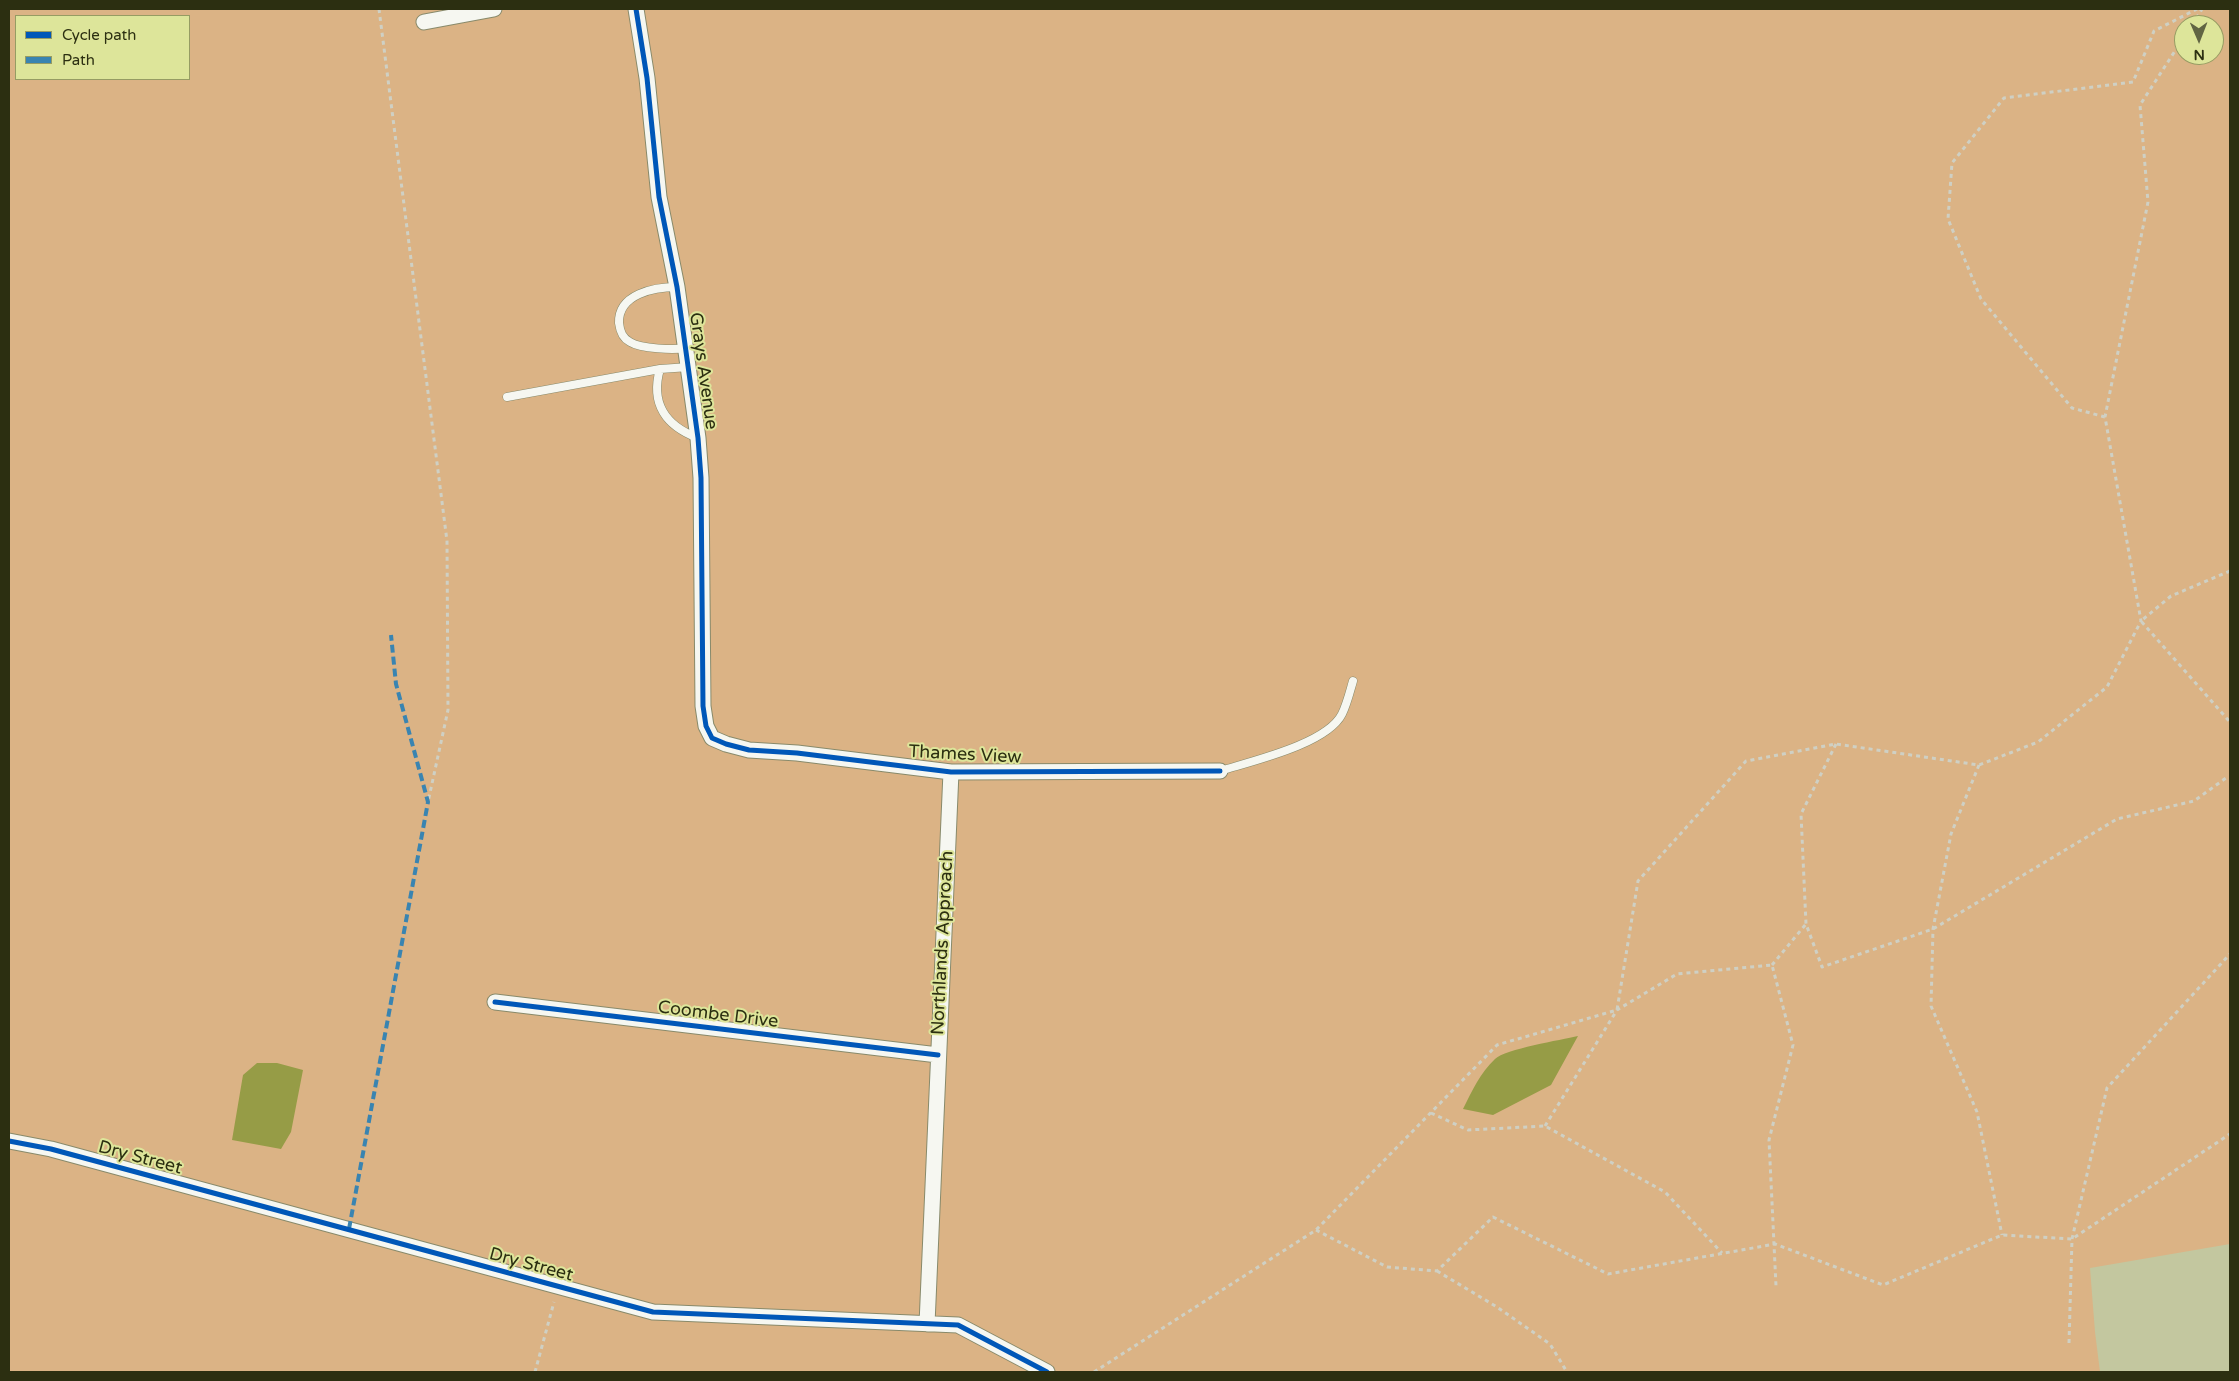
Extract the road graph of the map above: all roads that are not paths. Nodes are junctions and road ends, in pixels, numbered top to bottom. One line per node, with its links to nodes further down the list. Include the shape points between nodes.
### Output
1 (494, 9): 3 (street)
2 (636, 9): 4 (street, Grays Avenue, via 647,78 659,197)
3 (424, 22)
4 (677, 287): 5 (street, Grays Avenue); 5 (lane, via 638,294 629,299 619,314 619,327 630,342)
5 (687, 348): 6 (street, Grays Avenue)
6 (689, 367): 7 (lane); 9 (street, Grays Avenue)
7 (660, 369): 8 (lane); 9 (lane, via 657,394 664,416 684,433)
8 (507, 398)
9 (698, 438): 11 (street, Grays Avenue, via 703,706 706,726)
10 (1353, 680): 12 (lane, via 1342,714 1321,735 1304,744)
11 (712, 738): 13 (street, Thames View, via 749,750)
12 (1220, 771): 13 (street, Thames View)
13 (951, 772): 15 (street, Northlands Approach)
14 (495, 1002): 15 (street, Coombe Drive)
15 (938, 1055): 17 (street, Northlands Approach)
16 (9, 1141): 17 (street, Dry Street, via 51,1149 653,1312)
17 (927, 1324): 18 (street, Dry Street, via 958,1326)
18 (1047, 1372)

